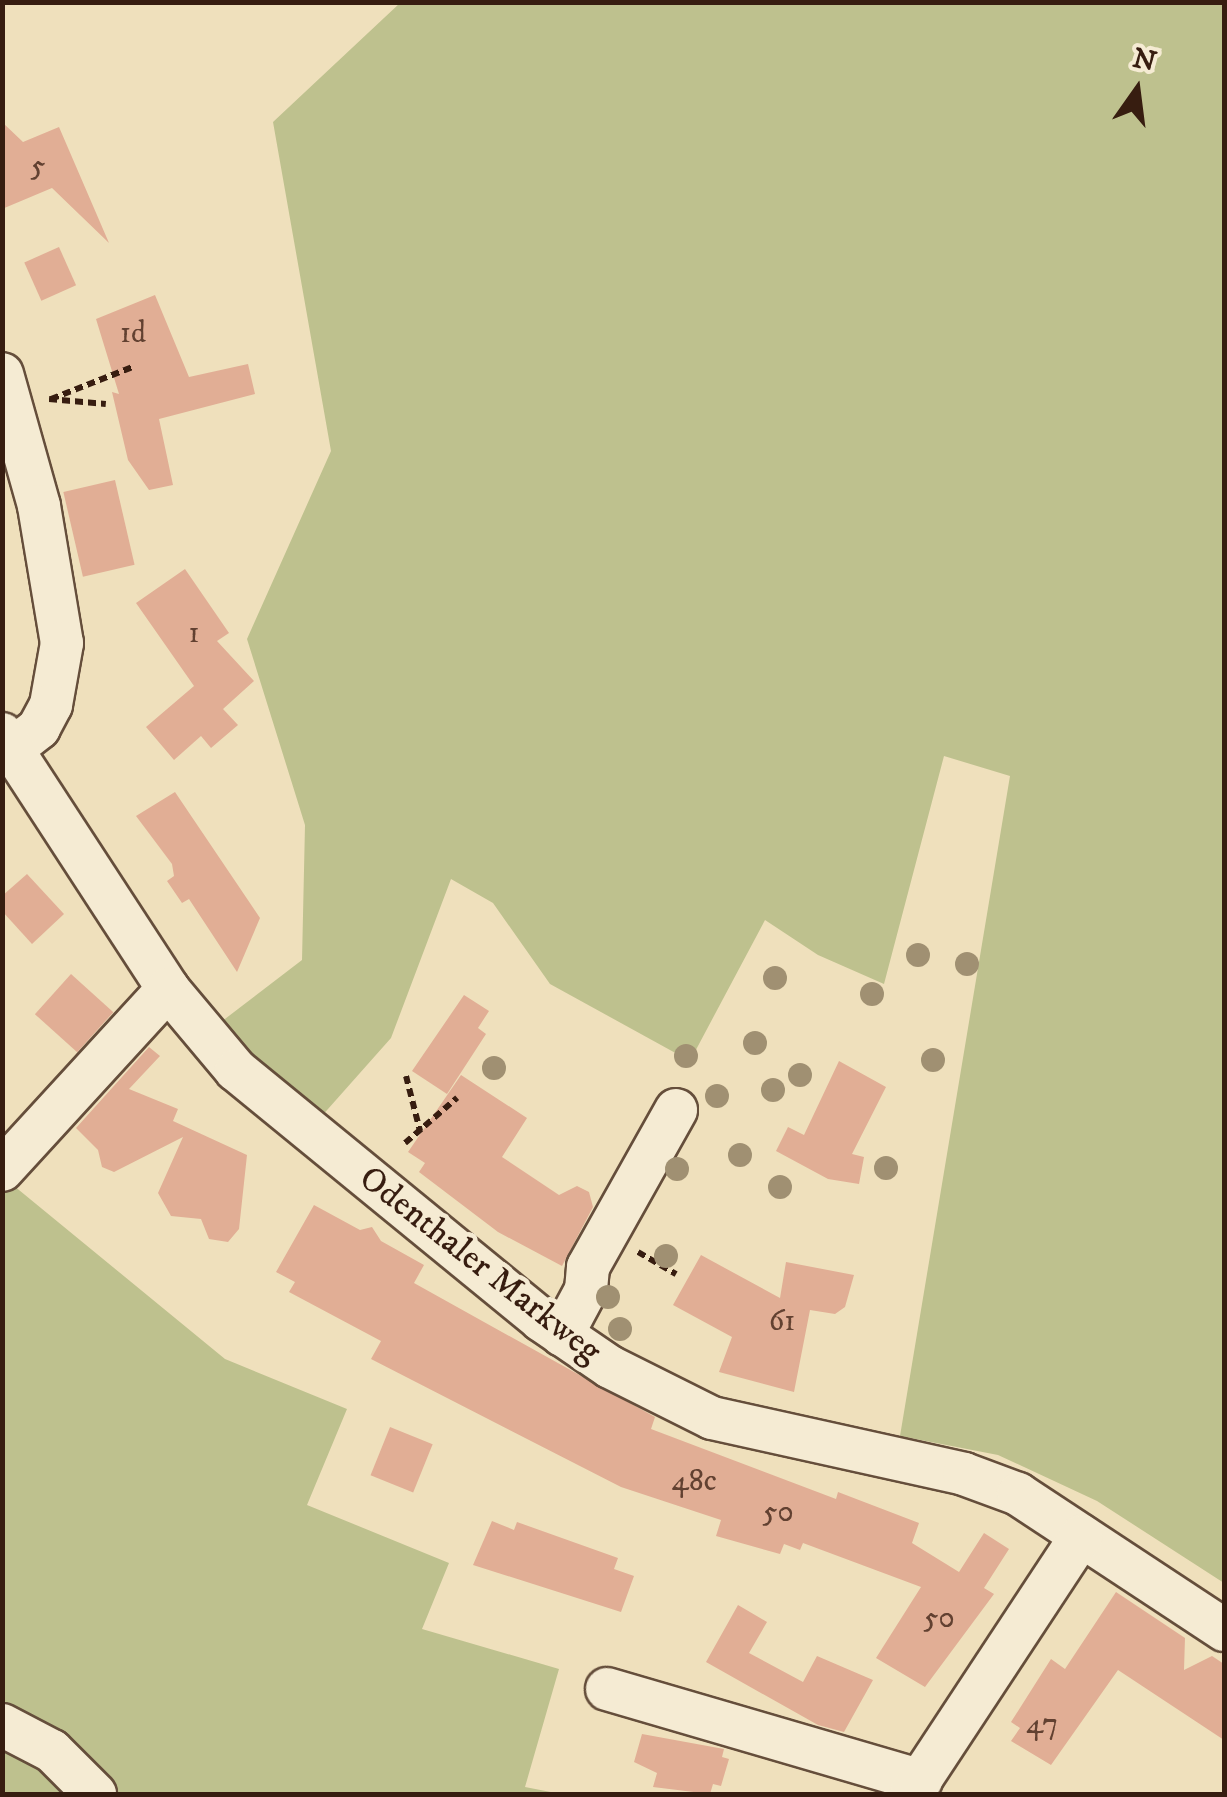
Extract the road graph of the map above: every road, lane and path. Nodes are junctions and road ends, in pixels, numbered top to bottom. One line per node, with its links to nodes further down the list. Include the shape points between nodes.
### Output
1 (135, 366): 3 (path)
2 (5, 384): 3 (path); 5 (street, via 43,522 62,642 51,705 39,728)
3 (50, 400): 4 (path)
4 (106, 404)
5 (8, 741): 6 (street, Odenthaler Markweg)
6 (168, 988): 12 (street); 13 (street, Odenthaler Markweg, via 236,1070)
7 (406, 1076): 10 (path)
8 (456, 1098): 10 (path)
9 (676, 1110): 13 (street, via 588,1267 586,1290)
10 (420, 1130): 11 (path)
11 (405, 1144)
12 (2, 1170)
13 (562, 1335): 14 (street, Odenthaler Markweg, via 712,1418 964,1474 1018,1494)
14 (1081, 1536): 15 (street, Odenthaler Markweg); 18 (street)
15 (1224, 1630)
16 (607, 1690): 18 (street)
17 (2, 1725): 19 (street, via 52,1751)
18 (916, 1788)
19 (95, 1794)

